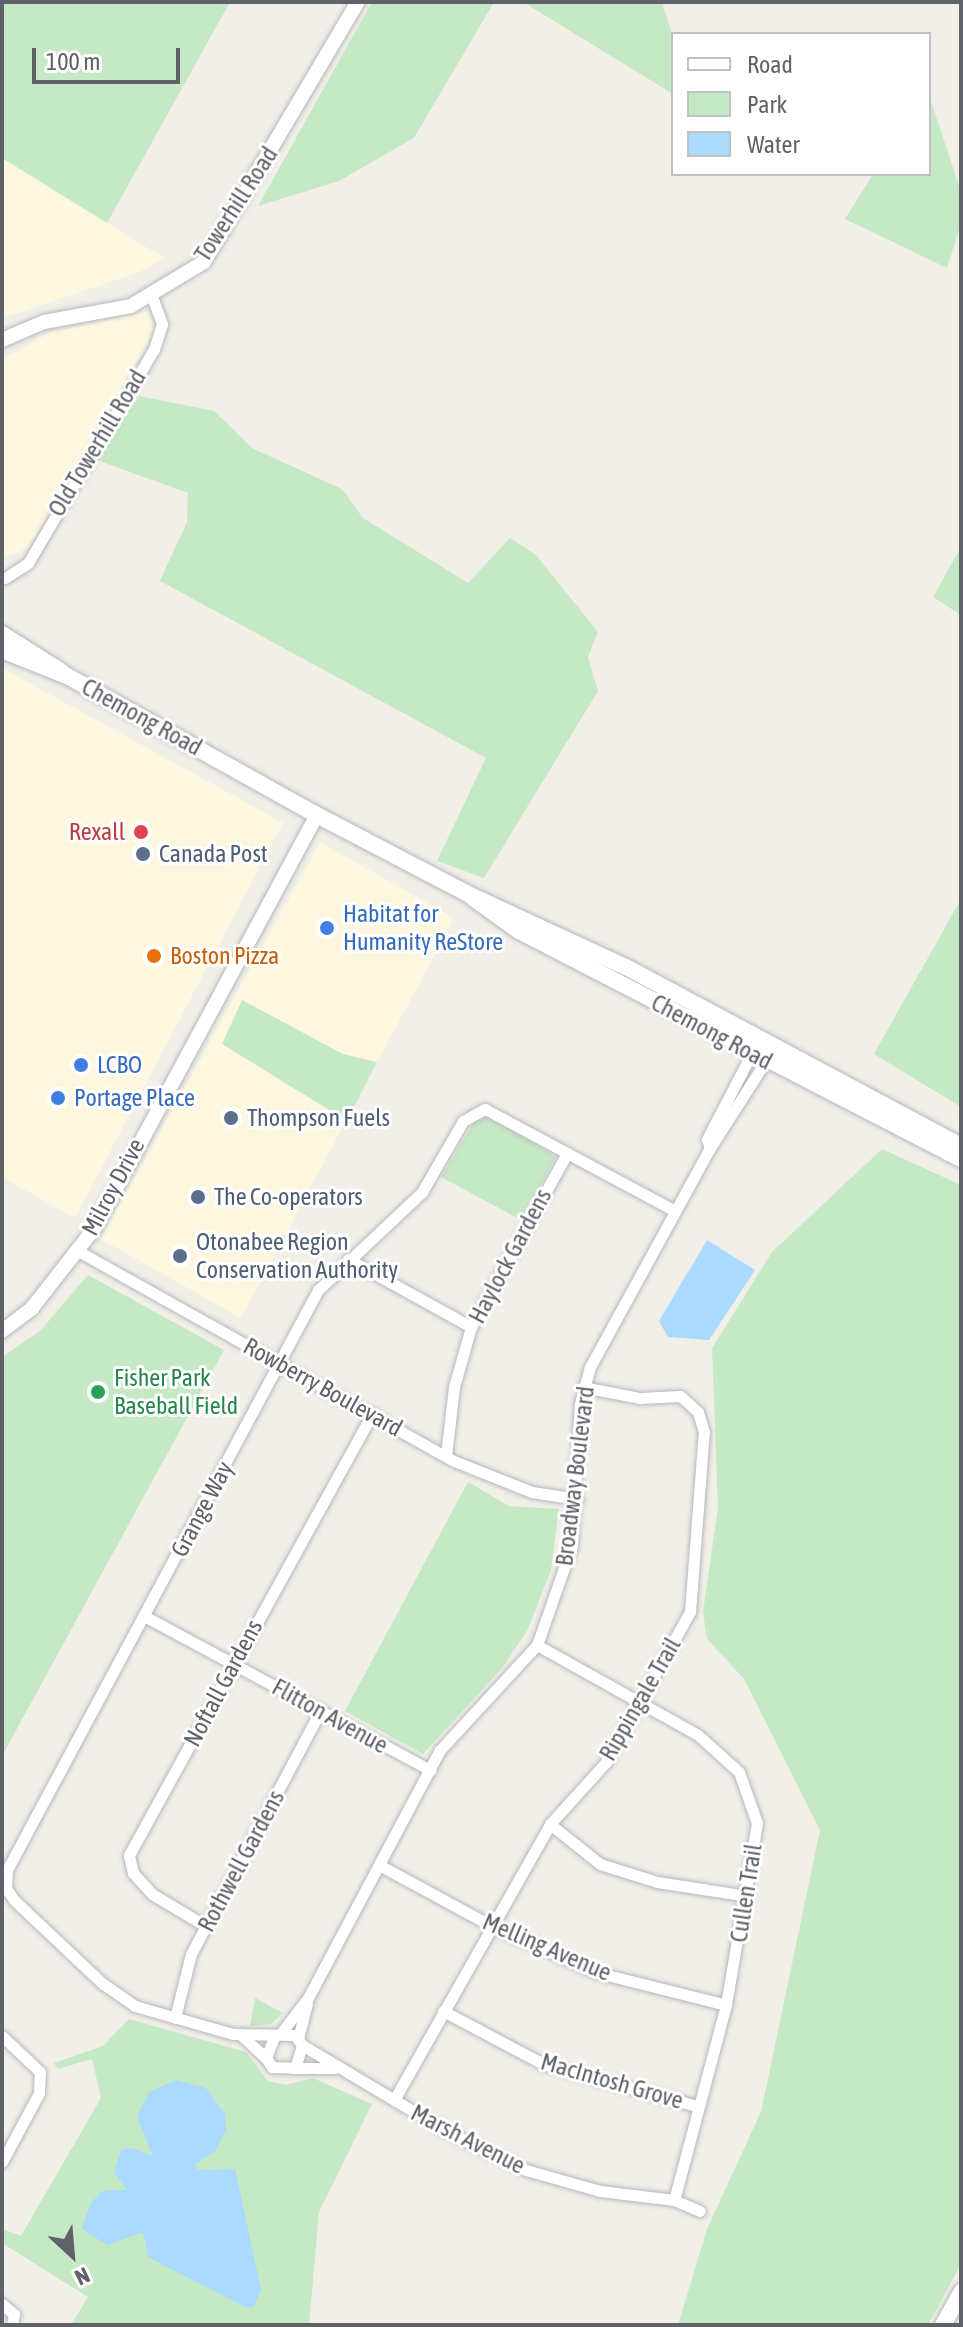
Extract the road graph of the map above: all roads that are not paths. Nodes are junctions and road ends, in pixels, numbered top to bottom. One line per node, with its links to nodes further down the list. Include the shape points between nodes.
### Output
1 (358, 2): 2 (street, Towerhill Road, via 204,262)
2 (152, 296): 3 (street, Towerhill Road, via 131,306 44,322); 4 (street, Old Towerhill Road, via 162,324 154,349 28,563)
3 (2, 340)
4 (5, 578)
5 (2, 634): 7 (main road, Chemong Road, via 49,659)
6 (2, 650): 7 (main road, Chemong Road)
7 (67, 676): 8 (main road, Chemong Road)
8 (317, 815): 9 (main road, Chemong Road, via 470,895 519,931); 14 (street, Milroy Drive)
9 (762, 1050): 10 (main road, Chemong Road); 12 (main road, Chemong Road); 13 (street, Broadway Boulevard, via 707,1139 710,1148)
10 (961, 1146)
11 (567, 1153): 13 (street, Grange Way); 15 (street, Grange Way, via 485,1109 475,1112 463,1121 422,1192); 16 (street, Haylock Gardens)
12 (961, 1159)
13 (675, 1211): 19 (street, Broadway Boulevard)
14 (78, 1251): 17 (street, Milroy Drive, via 32,1308); 18 (street, Rowberry Boulevard)
15 (348, 1259): 16 (street); 18 (street, Grange Way, via 318,1290)
16 (471, 1327): 21 (street, Haylock Gardens, via 454,1387)
17 (2, 1331)
18 (280, 1363): 20 (street, Rowberry Boulevard); 23 (street, Grange Way)
19 (583, 1387): 22 (street, Broadway Boulevard); 26 (street, Rippingale Trail, via 640,1398 680,1396 698,1412 704,1432 690,1612)
20 (372, 1414): 21 (street, Rowberry Boulevard); 25 (street, Noftall Gardens)
21 (446, 1456): 22 (street, Rowberry Boulevard, via 495,1481)
22 (577, 1499): 24 (street, Broadway Boulevard, via 557,1599)
23 (146, 1617): 25 (street, Flitton Avenue); 37 (street, Grange Way, via 5,1881 14,1900 103,1984 135,2006)
24 (537, 1645): 26 (street, Cullen Trail); 28 (street, Broadway Boulevard, via 440,1750)
25 (233, 1662): 27 (street, Flitton Avenue); 33 (street, Noftall Gardens, via 129,1855 133,1873 145,1888)
26 (642, 1701): 29 (street, Rippingale Trail, via 606,1762); 31 (street, Cullen Trail, via 698,1735 739,1772 757,1823)
27 (321, 1710): 28 (street, Flitton Avenue); 33 (street, Rothwell Gardens)
28 (430, 1770): 30 (street, Broadway Boulevard)
29 (550, 1824): 31 (street, via 600,1864 657,1882); 32 (street, Rippingale Trail)
30 (379, 1865): 32 (street, Melling Avenue); 34 (street, Broadway Boulevard)
31 (747, 1896): 35 (street, Cullen Trail)
32 (490, 1925): 35 (street, Melling Avenue, via 595,1972); 36 (street, Rippingale Trail)
33 (207, 1927): 37 (street, Rothwell Gardens, via 191,1954)
34 (308, 1998): 39 (street, Broadway Boulevard); 41 (street, Broadway Boulevard)
35 (726, 2005): 46 (street, Cullen Trail)
36 (443, 2011): 45 (street, Rippingale Trail); 46 (street, MacIntosh Grove, via 543,2064)
37 (175, 2018): 38 (street, Grange Way)
38 (240, 2034): 39 (street, Grange Way); 42 (street, Grange Way)
39 (277, 2035): 41 (street); 42 (street)
40 (2, 2036): 47 (street, via 40,2072 39,2093)
41 (300, 2042): 43 (street, via 302,2058); 44 (street, Marsh Avenue)
42 (266, 2058): 43 (street, via 284,2071)
43 (295, 2068): 44 (street, Marsh Avenue)
44 (336, 2068): 45 (street, Marsh Avenue)
45 (394, 2100): 48 (street, Marsh Avenue, via 526,2170 600,2191)
46 (697, 2106): 48 (street, Cullen Trail)
47 (2, 2162)
48 (674, 2200): 49 (street, Marsh Avenue)
49 (700, 2211)
50 (961, 2292): 53 (main road)
51 (2, 2304): 52 (street, via 14,2314)
52 (12, 2325)
53 (943, 2325)

